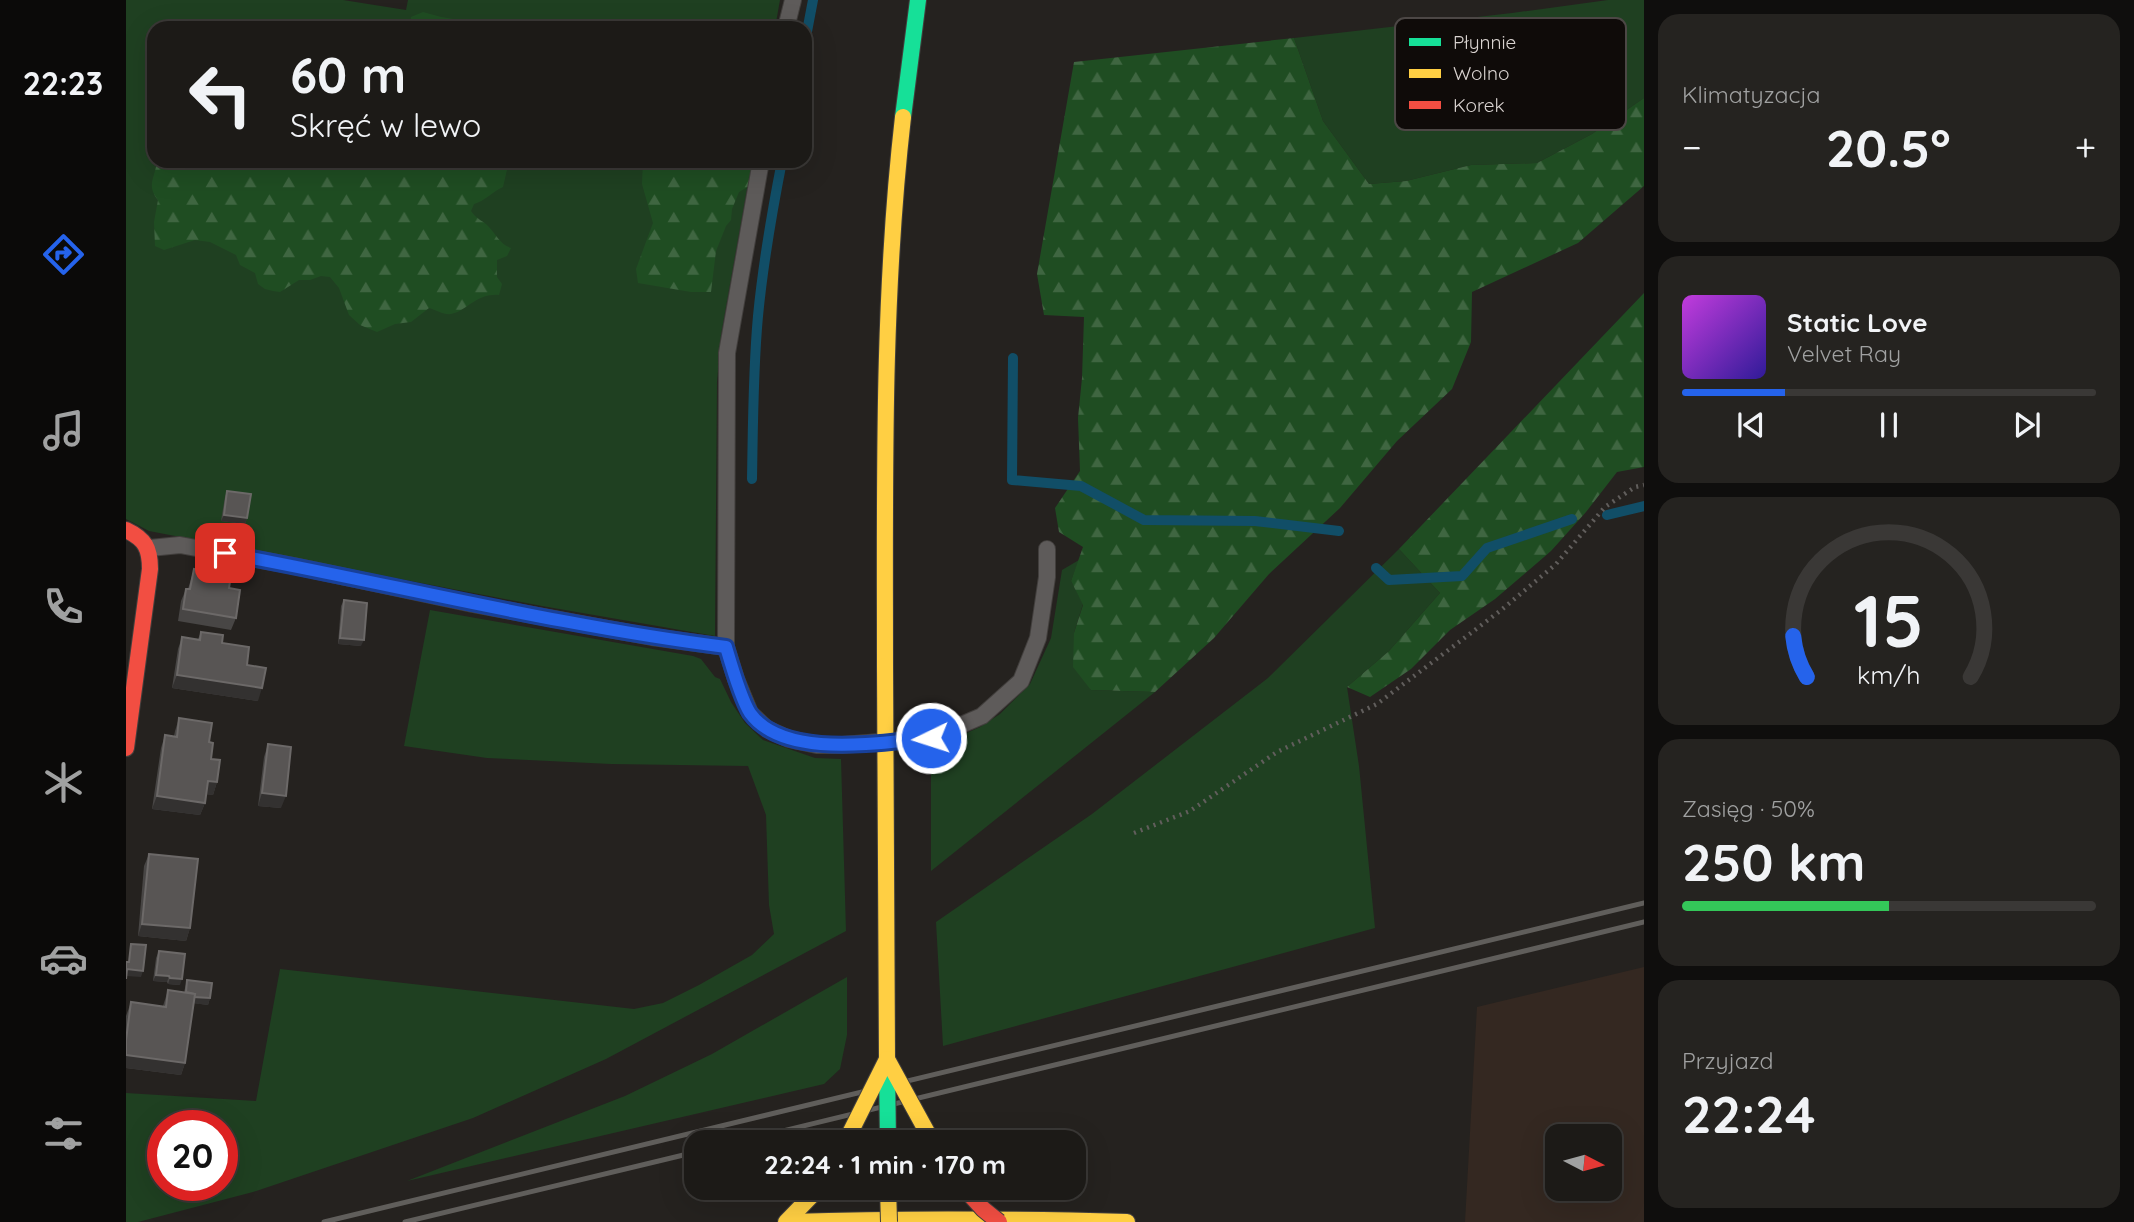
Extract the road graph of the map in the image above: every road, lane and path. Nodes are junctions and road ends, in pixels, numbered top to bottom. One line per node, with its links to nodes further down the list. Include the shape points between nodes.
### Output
1 (793, 0): 3 (lane)
2 (918, 0): 12 (main road, bridge, via 899,150 887,314)
3 (788, 21)
4 (760, 168): 9 (lane, via 727,353)
5 (1644, 485): 11 (path, via 1605,507 1556,564 1377,704 1277,752 1190,811)
6 (126, 530): 7 (main road)
7 (150, 548): 9 (lane, via 180,545 501,610); 10 (main road)
8 (1047, 549): 9 (lane, via 1038,638 1020,681 982,716 931,738 842,745 789,739 767,729 750,713)
9 (726, 647)
10 (126, 748)
11 (1134, 833)
12 (887, 1059): 13 (main road, bridge); 14 (main road, bridge); 15 (main road, bridge)
13 (852, 1130)
14 (888, 1130)
15 (926, 1130)
16 (807, 1200): 19 (main road)
17 (888, 1200): 21 (main road, bridge)
18 (975, 1200): 22 (main road, bridge)
19 (786, 1222)
20 (792, 1222): 23 (main road)
21 (889, 1222)
22 (999, 1222)
23 (1127, 1222)

